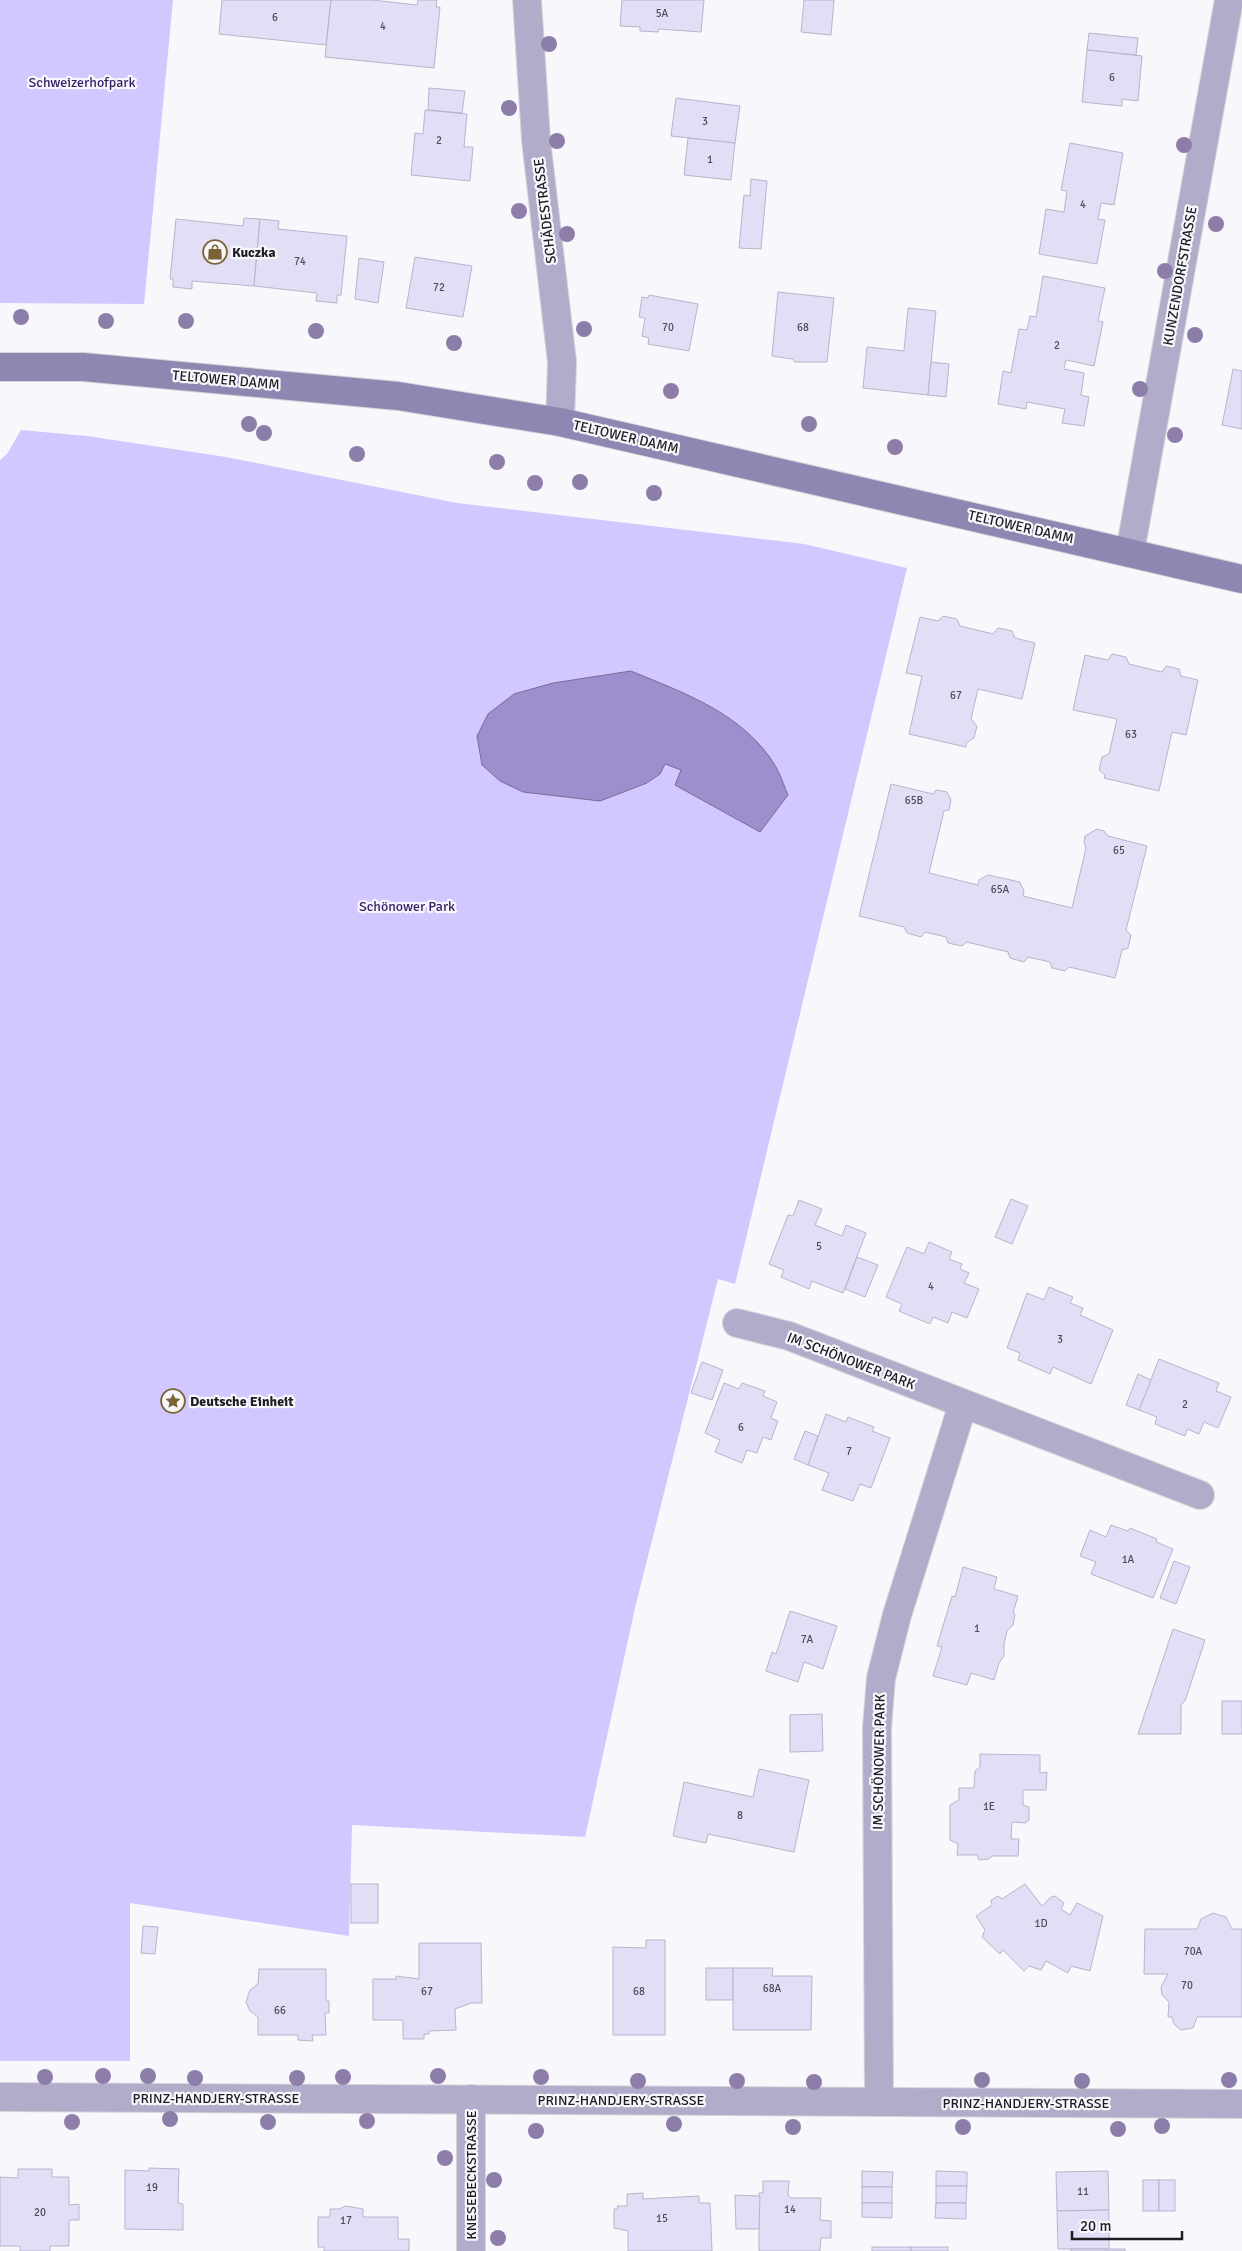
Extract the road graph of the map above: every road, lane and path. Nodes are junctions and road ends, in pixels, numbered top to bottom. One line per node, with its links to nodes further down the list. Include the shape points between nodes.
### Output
1 (527, 0): 4 (street, SCHÄDESTRASSE, via 536,140 562,362)
2 (1229, 0): 5 (street, KUNZENDORFSTRASSE)
3 (0, 367): 4 (main road, TELTOWER DAMM, via 82,367 398,396)
4 (560, 422): 5 (main road, TELTOWER DAMM)
5 (1130, 552): 6 (main road, TELTOWER DAMM)
6 (1242, 579)
7 (737, 1322): 8 (street, IM SCHÖNOWER PARK, via 789,1336)
8 (963, 1404): 9 (street, IM SCHÖNOWER PARK); 12 (street, IM SCHÖNOWER PARK, via 897,1615 881,1678 877,1728)
9 (1200, 1495)
10 (0, 2096): 11 (street, PRINZ-HANDJERY-STRASSE)
11 (471, 2099): 12 (street, PRINZ-HANDJERY-STRASSE); 14 (street, KNESEBECKSTRASSE)
12 (879, 2102): 13 (street, PRINZ-HANDJERY-STRASSE)
13 (1242, 2104)
14 (471, 2251)

